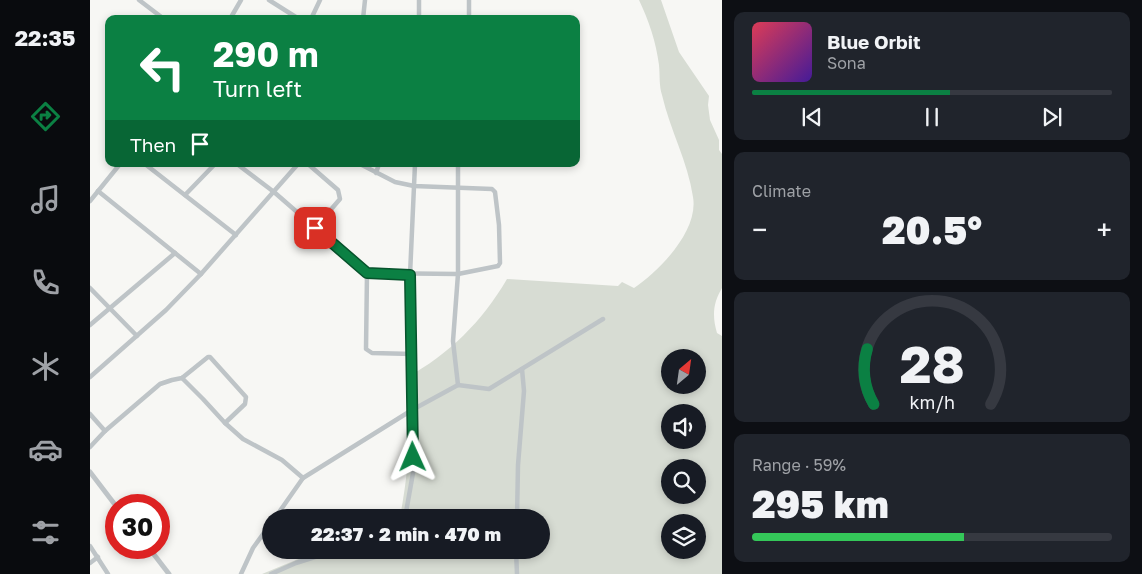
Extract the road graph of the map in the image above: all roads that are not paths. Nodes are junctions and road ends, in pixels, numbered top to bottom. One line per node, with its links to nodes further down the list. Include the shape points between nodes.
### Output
1 (139, 0): 8 (street)
2 (241, 0): 9 (street)
3 (269, 0): 10 (street)
4 (320, 0): 11 (street)
5 (365, 0): 12 (street)
6 (419, 0): 13 (street)
7 (470, 0): 14 (street)
8 (159, 15)
9 (232, 15)
10 (293, 15)
11 (313, 15)
12 (363, 15)
13 (419, 15)
14 (469, 15)
15 (118, 167): 28 (street)
16 (149, 167): 30 (street)
17 (212, 167): 30 (street)
18 (240, 167): 29 (street)
19 (295, 167): 29 (street)
20 (311, 167): 32 (street, via 338,190 340,198)
21 (365, 167): 25 (street)
22 (378, 167): 25 (street)
23 (415, 167): 26 (street)
24 (458, 167): 27 (street)
25 (376, 173): 26 (street)
26 (414, 186): 27 (street); 38 (street)
27 (457, 187): 37 (street); 37 (street, via 490,188 495,192 501,260 498,266)
28 (98, 191): 31 (street); 34 (street)
29 (274, 192): 32 (street); 33 (street)
30 (185, 195): 33 (street)
31 (90, 201)
32 (315, 228): 35 (street)
33 (236, 235): 36 (street)
34 (175, 253): 36 (street); 40 (street)
35 (367, 273): 38 (street); 44 (street, via 366,349 372,353)
36 (201, 274): 43 (street)
37 (458, 274): 38 (street); 48 (street, via 453,342)
38 (410, 275): 44 (street)
39 (90, 288): 40 (street)
40 (109, 309): 42 (street); 43 (street)
41 (603, 319): 45 (street)
42 (90, 324)
43 (136, 336): 46 (street)
44 (413, 354): 49 (street)
45 (522, 369): 48 (street, via 489,389); 59 (street, via 524,391)
46 (90, 377)
47 (182, 378): 51 (street); 51 (street, via 210,357 247,399); 52 (street, via 160,384)
48 (458, 385): 49 (street)
49 (412, 410): 55 (street); 58 (street, via 413,473)
50 (90, 414): 52 (street)
51 (225, 423): 55 (street, via 243,439 282,460)
52 (105, 431): 53 (street)
53 (90, 447)
54 (90, 472): 56 (street)
55 (304, 478): 57 (street)
56 (107, 494)
57 (282, 509)
58 (407, 509)
59 (517, 509)
60 (262, 536): 69 (street)
61 (90, 546): 62 (street)
62 (98, 557): 66 (street); 67 (street)
63 (157, 559): 68 (street)
64 (309, 559): 70 (street)
65 (516, 559): 71 (street)
66 (90, 563)
67 (108, 574)
68 (169, 574)
69 (241, 574)
70 (271, 574)
71 (517, 574)

